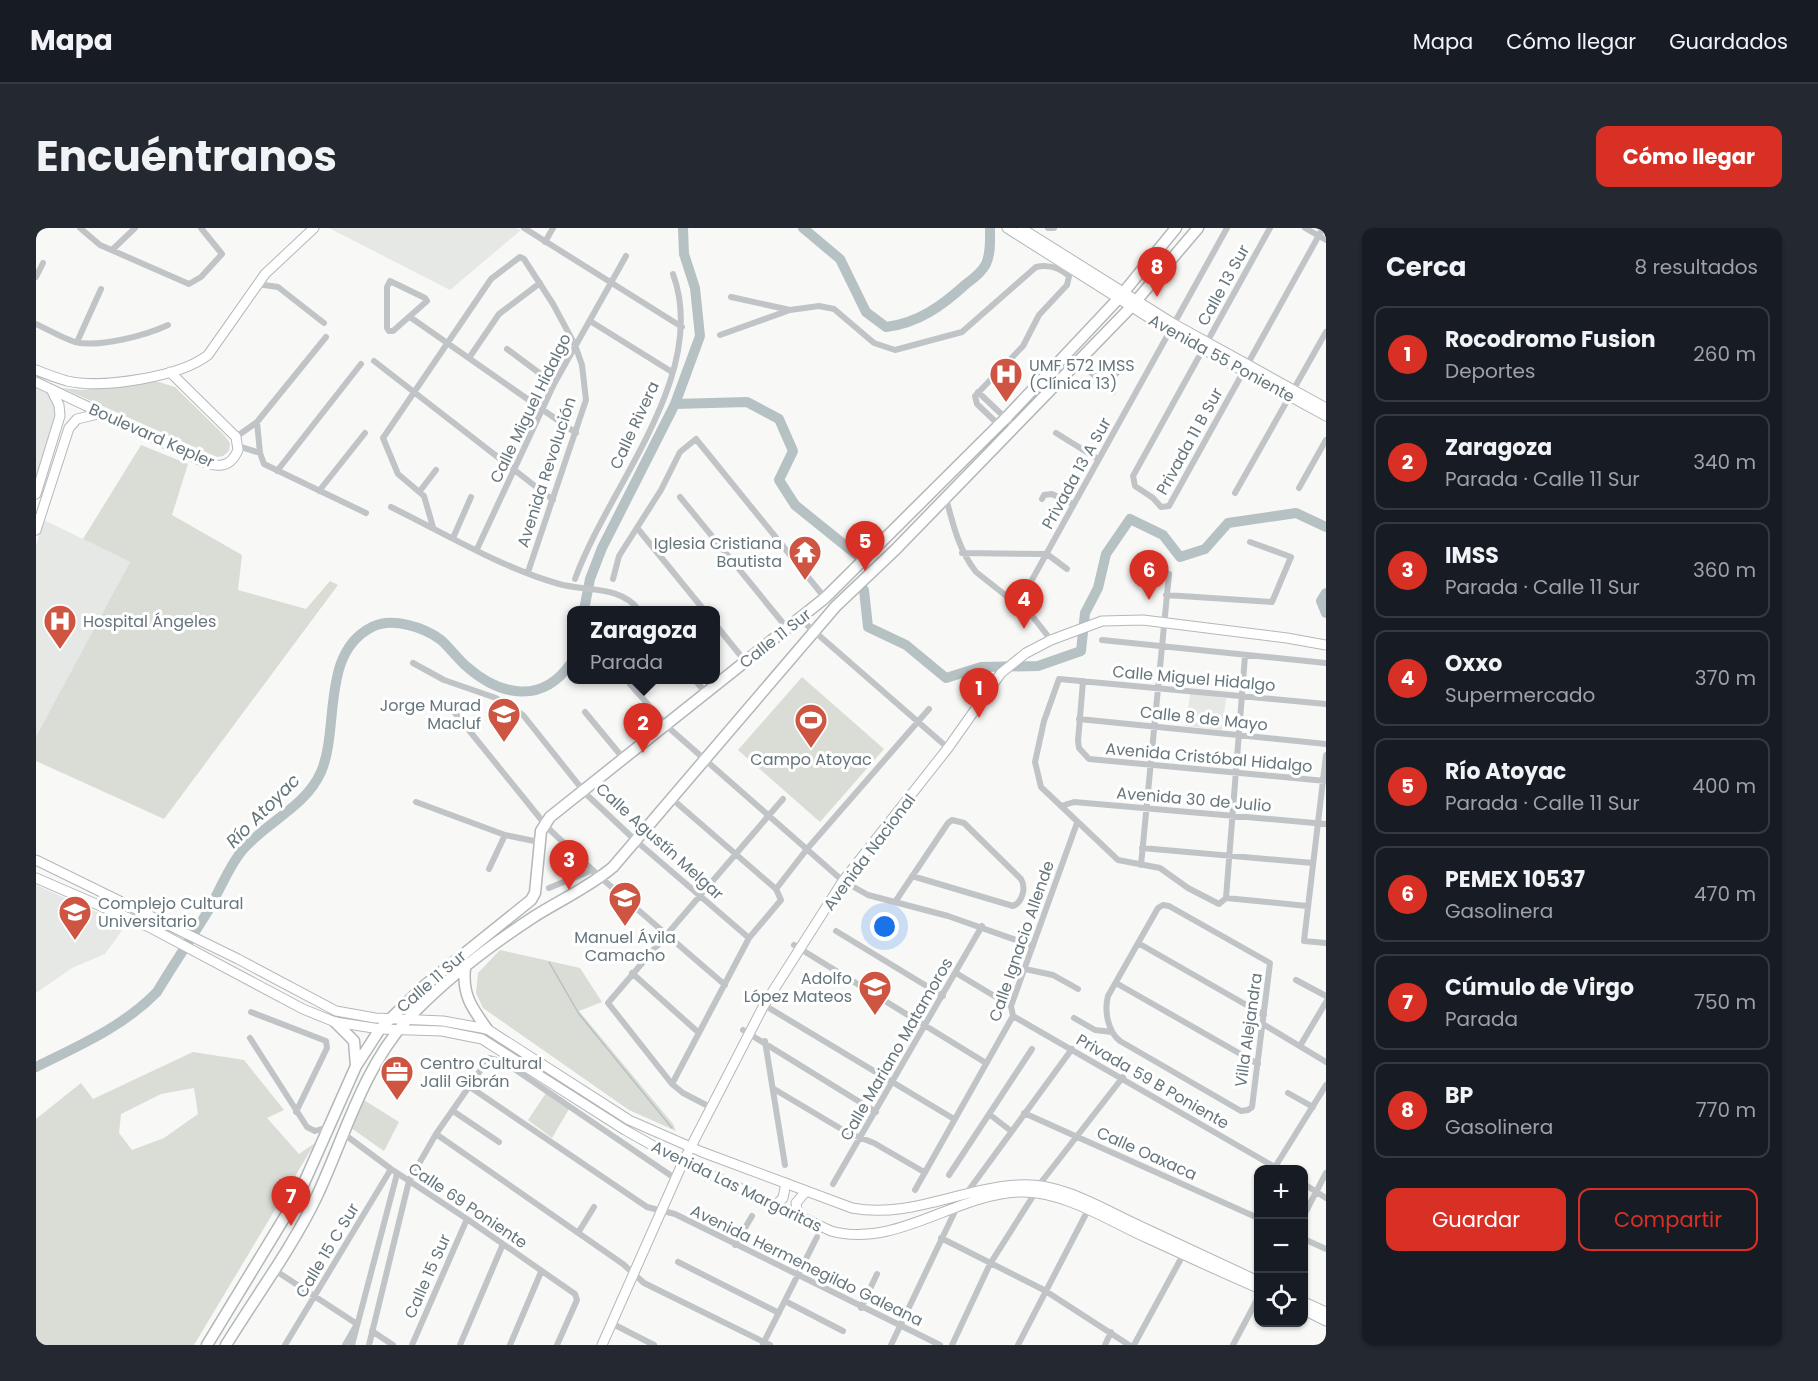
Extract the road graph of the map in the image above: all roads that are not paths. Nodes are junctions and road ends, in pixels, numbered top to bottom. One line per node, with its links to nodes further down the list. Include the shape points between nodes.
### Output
1 (80, 228): 20 (street, via 92,240)
2 (135, 228): 20 (street)
3 (201, 228): 20 (street, via 222,254 189,284)
4 (314, 228): 26 (main road, via 273,264)
5 (524, 228): 19 (street)
6 (553, 228): 19 (street)
7 (1007, 228): 16 (main road, Avenida 55 Poniente)
8 (1048, 228): 9 (street)
9 (1054, 228)
10 (1176, 228): 29 (main road, Calle 11 Sur)
11 (1198, 228): 31 (main road, Calle 11 Sur)
12 (1227, 228): 39 (street, Privada 13 A Sur)
13 (1270, 228): 46 (street, Calle 13 Sur)
14 (1305, 228): 17 (street)
15 (1323, 228): 17 (street, Privada 11 B Sur)
16 (1025, 233): 29 (main road, Avenida 55 Poniente)
17 (1319, 235): 18 (street); 53 (street, Privada 11 B Sur)
18 (1326, 240)
19 (545, 242): 25 (street)
20 (112, 250)
21 (626, 256): 25 (street, Calle Miguel Hidalgo)
22 (43, 263): 24 (street)
23 (673, 274): 38 (street, Calle Rivera)
24 (36, 278)
25 (613, 281): 34 (street, Calle Miguel Hidalgo); 38 (street)
26 (257, 284): 35 (street, via 279,287); 55 (main road, via 208,355)
27 (540, 284): 44 (street, Avenida Revolución, via 524,259 516,259 491,279); 45 (street, Avenida Revolución); 48 (street, via 499,314)
28 (101, 289): 43 (street)
29 (1121, 295): 31 (main road, Avenida 55 Poniente); 68 (main road, Calle 11 Sur)
30 (731, 297): 32 (street)
31 (1133, 304): 39 (main road, Avenida 55 Poniente); 50 (main road, Calle 11 Sur)
32 (790, 310): 41 (street); 68 (street, via 819,306 834,309 882,348 909,348 962,332 1036,267 1050,266 1069,276 1067,285 1039,315 1023,346 978,392)
33 (411, 317): 33 (street, via 427,301 390,281 389,331); 44 (street)
34 (590, 321): 45 (street, Calle Miguel Hidalgo); 56 (street)
35 (324, 323)
36 (36, 324): 43 (street)
37 (168, 325): 43 (street, via 99,343)
38 (682, 327): 56 (street, Calle Rivera)
39 (1172, 327): 46 (main road, Avenida 55 Poniente); 77 (street, Privada 13 A Sur)
40 (1326, 332): 63 (street)
41 (720, 335)
42 (326, 337): 69 (street)
43 (77, 342)
44 (447, 344): 48 (street); 62 (street)
45 (575, 345): 58 (street, Calle Miguel Hidalgo); 72 (street, Avenida Revolución, via 586,400)
46 (1204, 345): 53 (main road, Avenida 55 Poniente); 94 (street, Calle 13 Sur, via 1133,476 1132,482)
47 (507, 349): 58 (street)
48 (469, 358): 65 (street)
49 (374, 361): 62 (street)
50 (1078, 361): 59 (street); 70 (main road, Calle 11 Sur)
51 (362, 364): 80 (street)
52 (1125, 364): 59 (street)
53 (1245, 368): 63 (main road, Avenida 55 Poniente); 94 (street, Privada 11 B Sur)
54 (36, 370): 55 (main road, Boulevard Kepler, via 68,381 93,384)
55 (170, 372): 75 (main road, Boulevard Kepler)
56 (672, 372): 107 (street, Calle Rivera, via 646,436 591,538)
57 (36, 382): 60 (main road, Boulevard Kepler)
58 (554, 384): 65 (street, Calle Miguel Hidalgo)
59 (1106, 385): 61 (street)
60 (51, 389): 66 (main road, Boulevard Kepler); 83 (main road, via 60,416)
61 (1113, 392)
62 (412, 393): 79 (street); 85 (street, via 382,438 398,474)
63 (1291, 393): 64 (main road, Avenida 55 Poniente); 67 (main road, Avenida 55 Poniente); 86 (street)
64 (1326, 408)
65 (543, 409): 72 (street); 79 (street, Calle Miguel Hidalgo)
66 (102, 413): 75 (main road, Boulevard Kepler, via 214,466 230,462); 81 (main road, via 77,419 69,428)
67 (1326, 416)
68 (1002, 421): 70 (street); 110 (main road, Calle 11 Sur)
69 (257, 422): 75 (street); 76 (street)
70 (1012, 430): 89 (main road, Calle 11 Sur)
71 (365, 433): 84 (street)
72 (576, 433): 90 (street, Avenida Revolución)
73 (1056, 433): 77 (street)
74 (1326, 440): 82 (street)
75 (237, 442): 76 (street)
76 (260, 453): 80 (street, via 264,464)
77 (1098, 459): 92 (street, Privada 13 A Sur)
78 (436, 470): 85 (street)
79 (514, 470): 90 (street); 101 (street, Calle Miguel Hidalgo)
80 (277, 471): 84 (street)
81 (49, 488): 83 (main road); 98 (main road)
82 (1299, 488)
83 (37, 490)
84 (320, 491): 95 (street)
85 (420, 491): 96 (street)
86 (1235, 494)
87 (471, 497): 99 (street)
88 (680, 497): 116 (street)
89 (946, 498): 102 (street); 118 (main road, Calle 11 Sur)
90 (553, 500): 105 (street, Avenida Revolución)
91 (1042, 500): 92 (street, via 1044,495 1052,494)
92 (1073, 504): 103 (street, Privada 13 A Sur)
93 (391, 507): 96 (street)
94 (1165, 507)
95 (366, 513)
96 (433, 527): 99 (street)
97 (638, 529): 108 (street, via 619,556); 110 (street, via 680,452 696,439); 113 (street)
98 (36, 530)
99 (453, 538): 101 (street)
100 (1251, 542): 109 (street, via 1291,557 1272,602)
101 (477, 549): 105 (street)
102 (963, 553): 103 (street); 111 (street, via 976,572)
103 (1047, 554): 104 (street); 111 (street, Privada 13 A Sur)
104 (1067, 569)
105 (528, 572): 112 (street, via 557,584 607,591)
106 (1169, 574): 109 (street)
107 (575, 579)
108 (613, 579)
109 (1166, 595): 115 (street)
110 (825, 598): 114 (main road, Calle 11 Sur)
111 (1018, 605): 119 (street)
112 (635, 606)
113 (701, 606)
114 (799, 618): 116 (main road, Calle 11 Sur); 118 (street)
115 (1163, 620): 119 (main road, Avenida Nacional, via 1101,619); 121 (main road, Avenida Nacional); 122 (main road, Avenida Nacional); 123 (street)
116 (787, 628): 125 (main road, Calle 11 Sur)
117 (720, 630): 125 (street)
118 (813, 632): 141 (street); 149 (main road, Calle 11 Sur)
119 (1050, 638): 146 (main road, Avenida Nacional, via 999,672)
120 (1102, 640): 123 (street)
121 (1326, 640)
122 (1326, 645)
123 (1161, 647): 124 (street); 133 (street)
124 (1245, 656): 127 (street); 135 (street)
125 (745, 661): 129 (main road, Calle 11 Sur)
126 (413, 663): 153 (street, Calle Agustín Melgar, via 444,680 509,704 523,715)
127 (1326, 663)
128 (1083, 681): 133 (street, Calle Miguel Hidalgo); 140 (street); 157 (street, Calle Miguel Hidalgo, via 1059,679 1035,762 1041,787)
129 (720, 682)
130 (630, 684): 142 (street)
131 (698, 684): 134 (street)
132 (717, 684): 134 (main road, Calle 11 Sur)
133 (1158, 688): 135 (street, Calle Miguel Hidalgo); 143 (street)
134 (706, 693): 142 (main road, Calle 11 Sur)
135 (1242, 696): 136 (street, Calle Miguel Hidalgo); 144 (street)
136 (1326, 704)
137 (929, 709): 141 (street)
138 (585, 711): 148 (street)
139 (454, 713): 164 (street)
140 (1079, 719): 143 (street, Calle 8 de Mayo); 150 (street, Avenida Cristóbal Hidalgo, via 1079,748 1089,759)
141 (918, 723): 146 (street); 169 (street)
142 (666, 725): 148 (main road, Calle 11 Sur); 149 (street)
143 (1154, 726): 144 (street, Calle 8 de Mayo); 150 (street)
144 (1239, 735): 145 (street, Calle 8 de Mayo); 151 (street)
145 (1326, 744)
146 (945, 746): 179 (main road, Avenida Nacional)
147 (1326, 755): 152 (street)
148 (623, 758): 153 (main road, Calle 11 Sur)
149 (704, 758): 154 (main road, Calle 11 Sur); 159 (street)
150 (1150, 765): 151 (street, Avenida Cristóbal Hidalgo); 158 (street)
151 (1236, 773): 152 (street, Avenida Cristóbal Hidalgo); 160 (street)
152 (1324, 781): 162 (street)
153 (583, 790): 164 (main road, Calle 11 Sur); 166 (street, Calle Agustín Melgar)
154 (670, 798): 166 (main road, Calle 11 Sur); 170 (street)
155 (783, 799): 159 (street)
156 (416, 802): 165 (street)
157 (1061, 806): 158 (street, Avenida 30 de Julio, via 1074,802); 161 (street)
158 (1146, 808): 160 (street, Avenida 30 de Julio); 168 (street)
159 (768, 815): 169 (street); 170 (street)
160 (1232, 815): 162 (street, Avenida 30 de Julio); 171 (street)
161 (1077, 823): 174 (street, via 1118,860); 192 (street, Calle Ignacio Allende)
162 (1317, 823): 163 (street, Avenida 30 de Julio); 173 (street)
163 (1326, 824)
164 (546, 826): 167 (main road, Calle 11 Sur); 176 (street)
165 (505, 835): 167 (street); 175 (street)
166 (635, 840): 176 (main road, Calle 11 Sur); 182 (street, Calle Agustín Melgar)
167 (539, 842): 201 (main road, Calle 11 Sur, via 535,893 531,900)
168 (1142, 848): 171 (street); 174 (street)
169 (807, 849): 179 (street); 181 (street)
170 (735, 855): 181 (street); 182 (street)
171 (1229, 856): 173 (street); 183 (street)
172 (36, 860): 213 (main road, Avenida Las Margaritas, via 336,1011)
173 (1313, 863): 185 (street)
174 (1141, 865): 183 (street, via 1160,868 1219,904)
175 (489, 869)
176 (597, 874): 180 (street); 188 (street); 194 (main road, Calle 11 Sur)
177 (912, 876): 177 (street, via 952,820 964,823 1021,879 1024,890 1013,906); 184 (street)
178 (36, 878): 215 (main road, Avenida Las Margaritas, via 149,927)
179 (841, 880): 184 (street, via 868,895); 193 (main road, Avenida Nacional)
180 (549, 888)
181 (776, 889): 189 (street, via 781,900)
182 (700, 896): 188 (street); 189 (street, Calle Agustín Melgar)
183 (1226, 898): 185 (street)
184 (895, 902): 186 (street)
185 (1307, 906): 191 (street, via 1304,941)
186 (982, 926): 192 (street); 197 (street, Calle Mariano Matamoros)
187 (836, 931): 204 (street)
188 (666, 934): 196 (street); 200 (street)
189 (749, 938): 200 (street)
190 (1138, 943): 199 (street); 210 (street); 210 (street, Villa Alejandra, via 1163,905 1268,960)
191 (1326, 943)
192 (1033, 946): 195 (street, Calle Ignacio Allende)
193 (796, 947): 207 (main road, Avenida Nacional); 217 (street)
194 (465, 968): 203 (main road, Calle 11 Sur); 219 (main road, via 466,997)
195 (1025, 969): 202 (street, via 1053,975); 208 (street, Calle Ignacio Allende)
196 (632, 973): 223 (street); 234 (street, via 608,1003)
197 (956, 973): 204 (street, Calle Mariano Matamoros); 208 (street)
198 (1296, 980): 205 (street)
199 (1116, 983): 222 (street, via 1106,1003); 231 (street)
200 (725, 985): 223 (street)
201 (424, 986): 203 (main road); 213 (main road, Calle 11 Sur)
202 (1078, 989)
203 (435, 993): 214 (main road, Calle 11 Sur)
204 (943, 996): 217 (street, Calle Mariano Matamoros)
205 (1326, 996)
206 (1326, 1002): 226 (street)
207 (762, 1003): 221 (main road, Avenida Nacional); 235 (street)
208 (1011, 1006): 211 (street, Calle Ignacio Allende)
209 (251, 1012): 243 (street, via 326,1041 327,1048)
210 (1264, 1015): 216 (street, Villa Alejandra)
211 (1013, 1016): 228 (street, Privada 59 B Poniente); 230 (street, Calle Ignacio Allende)
212 (1074, 1018): 222 (street, via 1095,1030)
213 (388, 1019): 214 (main road, Avenida Las Margaritas); 218 (main road, Calle 11 Sur)
214 (407, 1020): 219 (main road, Avenida Las Margaritas, via 444,1021); 220 (main road, Calle 11 Sur)
215 (335, 1022): 218 (main road, Avenida Las Margaritas); 232 (main road, via 354,1041)
216 (1263, 1024): 226 (street); 231 (street, Villa Alejandra)
217 (925, 1027): 230 (street); 235 (street, Calle Mariano Matamoros)
218 (380, 1029): 220 (main road, Avenida Las Margaritas); 232 (main road, Calle 11 Sur)
219 (487, 1029): 255 (main road, Avenida Las Margaritas, via 629,1120)
220 (399, 1030): 250 (main road, Calle 11 Sur, via 371,1072); 256 (main road, Avenida Las Margaritas, via 442,1031 482,1039)
221 (746, 1031): 225 (street); 240 (main road, Avenida Nacional)
222 (1112, 1032): 231 (street, Villa Alejandra, via 1120,1041 1246,1111 1251,1107)
223 (699, 1033): 234 (street)
224 (250, 1038): 243 (street)
225 (765, 1041): 238 (street); 244 (street)
226 (1300, 1046): 229 (street)
227 (1032, 1049): 246 (street)
228 (1072, 1049): 233 (street, Privada 59 B Poniente); 245 (street)
229 (1326, 1062)
230 (986, 1063): 247 (street, Calle Ignacio Allende)
231 (1258, 1064)
232 (356, 1066): 248 (main road, Calle 11 Sur)
233 (1123, 1077): 252 (street); 258 (street, Privada 59 B Poniente)
234 (672, 1084): 240 (street)
235 (893, 1084): 244 (street, Calle Mariano Matamoros); 247 (street)
236 (1326, 1085): 241 (street)
237 (470, 1087): 242 (street); 265 (street, via 489,1058 504,1062); 281 (street, Avenida Hermenegildo Galeana, via 647,1207)
238 (774, 1089): 253 (street); 257 (street)
239 (1288, 1093): 241 (street)
240 (708, 1106): 255 (main road, Avenida Nacional)
241 (1313, 1107): 259 (street)
242 (453, 1111): 251 (street); 254 (street)
243 (296, 1112): 248 (street, via 310,1129)
244 (876, 1112): 253 (street, Calle Mariano Matamoros)
245 (1024, 1113): 249 (street); 252 (street, Calle Oaxaca)
246 (988, 1114): 249 (street); 264 (street)
247 (954, 1119): 261 (street, Calle Ignacio Allende)
248 (329, 1126): 320 (main road, Calle 11 Sur, via 300,1192)
249 (1011, 1131): 274 (street)
250 (344, 1134): 260 (street, Calle 69 Poniente); 296 (main road, Calle 11 Sur, via 315,1200)
251 (436, 1134): 266 (street); 286 (street)
252 (1076, 1135): 270 (street); 284 (street, Calle Oaxaca)
253 (861, 1138): 261 (street); 268 (street, Calle Mariano Matamoros)
254 (499, 1142)
255 (688, 1145): 256 (main road, Avenida Nacional); 267 (main road, Avenida Las Margaritas)
256 (683, 1162): 265 (main road, Avenida Nacional); 276 (main road, Avenida Las Margaritas)
257 (785, 1165)
258 (1272, 1165)
259 (1279, 1165)
260 (391, 1169): 263 (street, Calle 69 Poniente); 304 (street, Calle 15 C Sur)
261 (924, 1172): 271 (street, Calle Ignacio Allende)
262 (1326, 1173): 273 (street)
263 (398, 1174): 266 (street, Calle 69 Poniente); 314 (street)
264 (949, 1174)
265 (676, 1179): 281 (main road, Avenida Nacional)
266 (409, 1181): 285 (street, Calle 69 Poniente); 316 (street)
267 (786, 1183): 272 (main road, Avenida Las Margaritas); 276 (main road, via 783,1198)
268 (833, 1184)
269 (1308, 1186): 273 (street)
270 (1037, 1189): 274 (main road, Avenida Las Margaritas, via 1002,1186); 278 (main road, Avenida Las Margaritas); 280 (main road, Avenida Las Margaritas); 295 (street); 301 (main road, Avenida Las Margaritas, via 1072,1195)
271 (915, 1190)
272 (806, 1191): 274 (main road, Avenida Las Margaritas, via 852,1208 876,1211); 283 (main road, via 796,1203)
273 (1316, 1191): 275 (street); 279 (street)
274 (966, 1195)
275 (1325, 1196)
276 (775, 1206): 283 (main road, Avenida Las Margaritas)
277 (594, 1207): 286 (street)
278 (957, 1207): 283 (main road, Avenida Las Margaritas, via 865,1236 831,1231); 288 (street)
279 (1308, 1207)
280 (1088, 1210): 293 (main road, Avenida Las Margaritas); 303 (street)
281 (661, 1211): 291 (street, Avenida Hermenegildo Galeana, via 675,1214); 298 (main road, Avenida Nacional)
282 (752, 1216): 291 (street)
283 (798, 1216)
284 (1254, 1216)
285 (467, 1219): 290 (street, Calle 69 Poniente); 327 (street, Calle 15 Sur)
286 (578, 1233): 298 (street)
287 (817, 1237): 300 (street)
288 (941, 1238): 295 (street); 315 (street)
289 (1308, 1241): 292 (street)
290 (503, 1244): 297 (street, Calle 69 Poniente); 328 (street)
291 (735, 1245): 300 (street, Avenida Hermenegildo Galeana)
292 (1326, 1249)
293 (1183, 1255): 302 (main road, Avenida Las Margaritas); 339 (street)
294 (678, 1262): 311 (street)
295 (990, 1264): 303 (street); 335 (street)
296 (273, 1269): 304 (street); 321 (main road, Calle 11 Sur)
297 (541, 1272): 329 (street); 330 (street, Calle 69 Poniente, via 577,1297)
298 (634, 1274): 313 (main road, Avenida Nacional); 319 (street, via 644,1283)
299 (877, 1274): 308 (street)
300 (797, 1276): 305 (street); 308 (street, Avenida Hermenegildo Galeana)
301 (1254, 1279)
302 (1254, 1286)
303 (1044, 1290): 318 (street); 336 (street)
304 (315, 1296): 314 (street); 322 (street, Calle 15 C Sur)
305 (785, 1301): 311 (street); 317 (street)
306 (1308, 1304): 310 (main road)
307 (1254, 1306): 340 (street)
308 (861, 1308): 315 (street, Avenida Hermenegildo Galeana)
309 (1308, 1312): 312 (main road)
310 (1326, 1312)
311 (779, 1313): 319 (street)
312 (1326, 1321)
313 (611, 1323): 331 (main road, Avenida Nacional); 332 (street)
314 (357, 1324): 323 (street); 324 (street)
315 (900, 1327): 333 (street); 334 (street, Avenida Hermenegildo Galeana)
316 (372, 1331): 325 (street); 326 (street)
317 (843, 1331)
318 (1111, 1332): 337 (street); 338 (street)
319 (766, 1344)
320 (207, 1345)
321 (226, 1345)
322 (285, 1345)
323 (345, 1345)
324 (352, 1345)
325 (369, 1345)
326 (393, 1345)
327 (412, 1345)
328 (460, 1345)
329 (510, 1345)
330 (557, 1345)
331 (602, 1345)
332 (654, 1345)
333 (891, 1345)
334 (940, 1345)
335 (952, 1345)
336 (1018, 1345)
337 (1105, 1345)
338 (1129, 1345)
339 (1134, 1345)
340 (1233, 1345)

